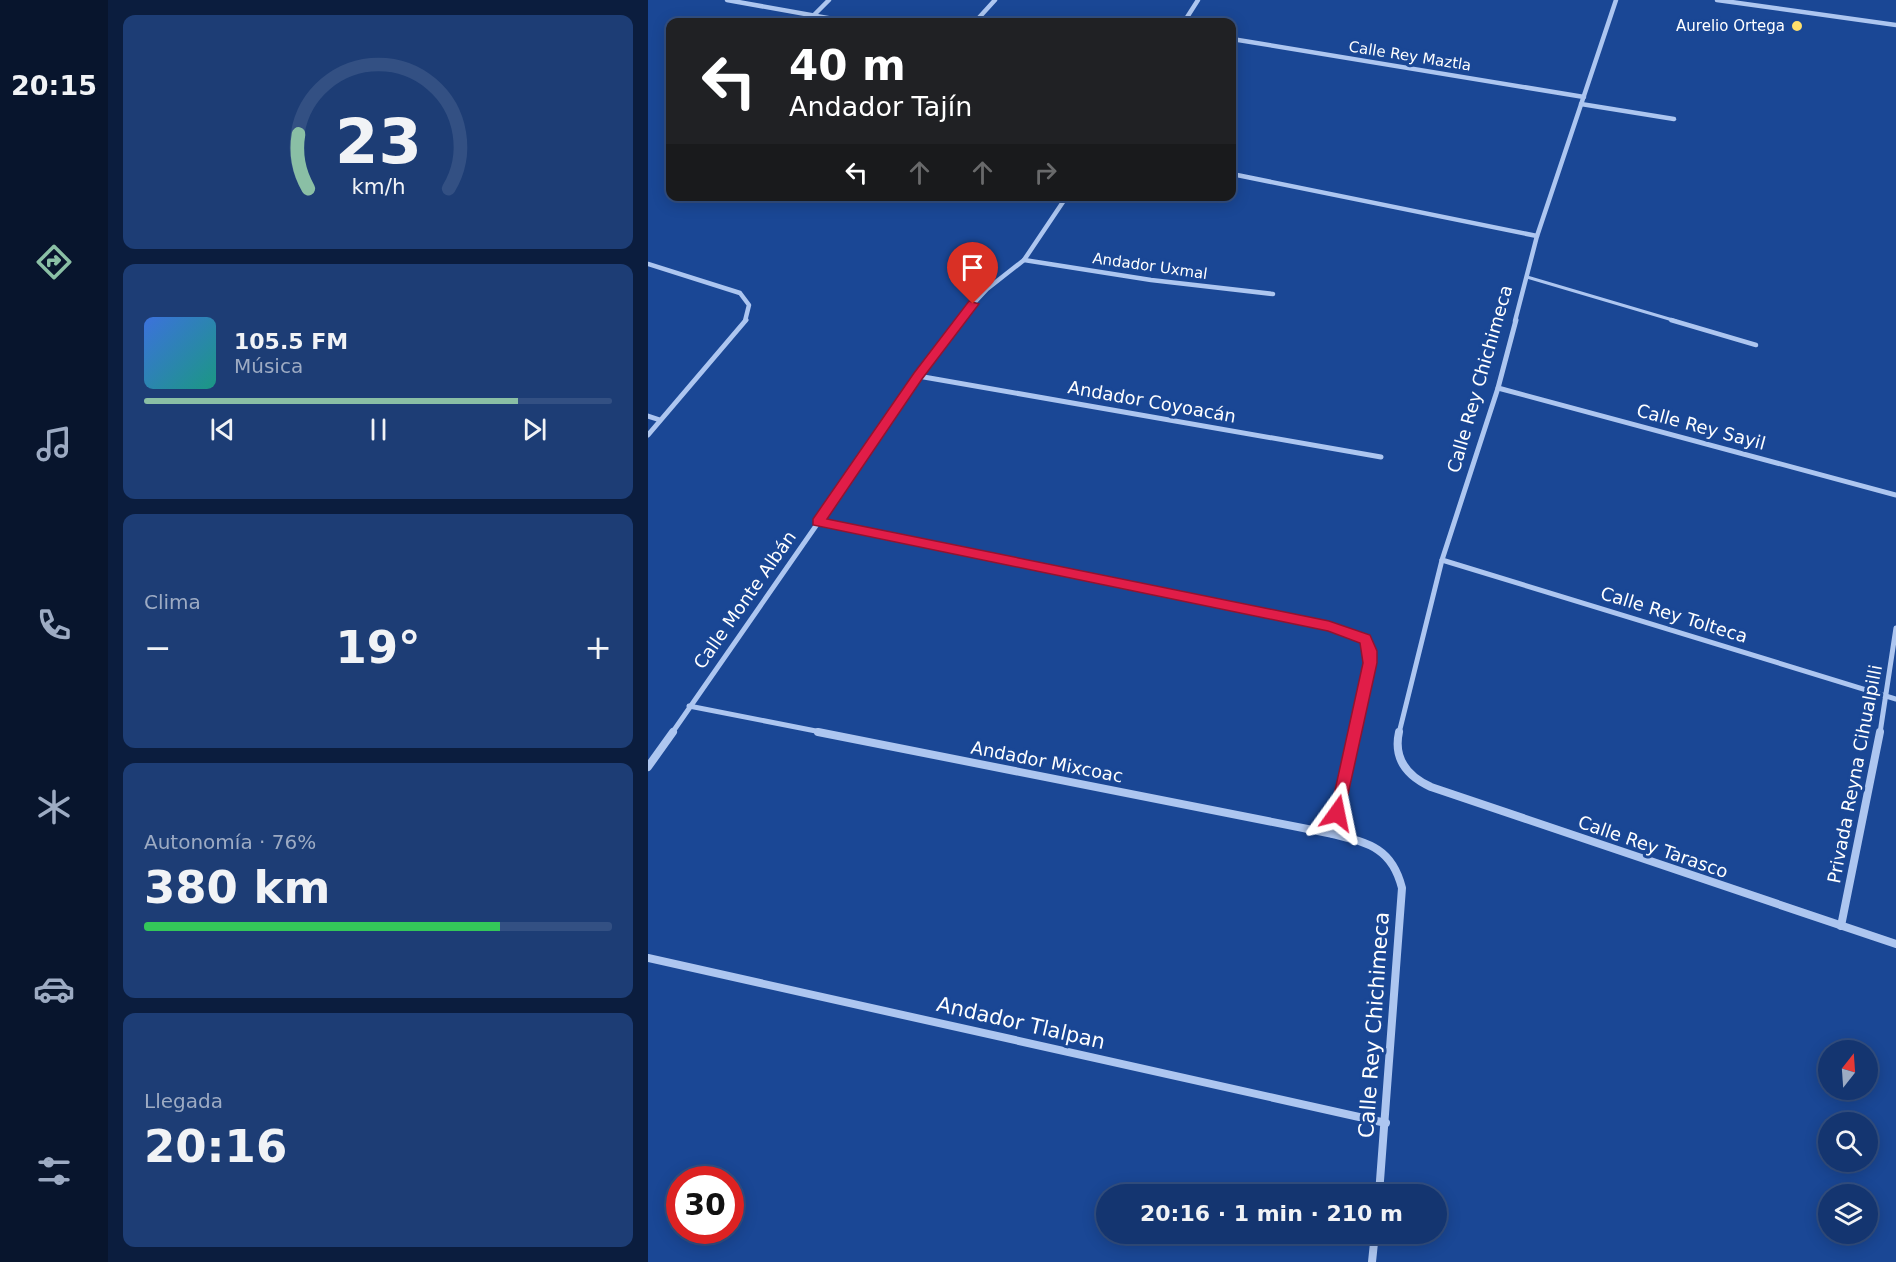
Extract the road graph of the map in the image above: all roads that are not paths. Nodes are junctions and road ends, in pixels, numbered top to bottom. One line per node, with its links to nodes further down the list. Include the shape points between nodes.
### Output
1 (727, 0): 7 (street)
2 (829, 0): 7 (street)
3 (996, 0): 9 (street)
4 (1198, 0): 10 (street)
5 (1616, 0): 13 (street, Calle Rey Chichimeca)
6 (1717, 0): 11 (street)
7 (813, 16): 8 (street)
8 (825, 18)
9 (979, 18)
10 (1187, 18)
11 (1896, 25)
12 (1236, 40): 13 (street, Calle Rey Maztla)
13 (1584, 97): 14 (street, Calle Rey Chichimeca)
14 (1581, 104): 15 (street); 18 (street, Calle Rey Chichimeca)
15 (1674, 119)
16 (1236, 175): 18 (street)
17 (1063, 201): 19 (street, Calle Monte Albán)
18 (1537, 236): 21 (street, Calle Rey Chichimeca)
19 (1024, 260): 22 (street, Andador Uxmal); 24 (street, Calle Monte Albán, via 987,289 959,319)
20 (648, 264): 27 (street, via 727,288 748,300 750,309 747,319)
21 (1527, 277): 23 (lane); 25 (street, Calle Rey Chichimeca)
22 (1273, 294)
23 (1756, 345)
24 (918, 376): 29 (street, Andador Coyoacán); 31 (street, Calle Monte Albán)
25 (1498, 388): 30 (street, Calle Rey Sayil); 32 (street, Calle Rey Chichimeca)
26 (648, 416): 27 (street)
27 (660, 420): 28 (street)
28 (648, 435)
29 (1381, 457)
30 (1896, 495)
31 (818, 522): 36 (street, Calle Monte Albán); 39 (street, via 1329,626 1365,639 1370,663)
32 (1442, 560): 34 (street, Calle Rey Tolteca); 38 (street, Calle Rey Chichimeca, via 1398,736 1397,754)
33 (1896, 628): 34 (street, Privada Reyna Cihualpilli)
34 (1887, 696): 35 (street, Calle Rey Tolteca); 41 (street, Privada Reyna Cihualpilli)
35 (1896, 699)
36 (689, 706): 37 (street, Calle Monte Albán); 39 (street, Andador Mixcoac)
37 (648, 767)
38 (1404, 771): 41 (street, Calle Rey Tarasco, via 1442,791)
39 (1333, 834): 40 (street, Andador Mixcoac, via 1380,849)
40 (1393, 860): 44 (street, Calle Rey Chichimeca, via 1402,888)
41 (1842, 926): 42 (street, Calle Rey Tarasco)
42 (1896, 944)
43 (648, 958): 44 (street, Andador Tlalpan)
44 (1386, 1124): 45 (street, Calle Rey Chichimeca)
45 (1380, 1184)
46 (1374, 1244): 47 (street)
47 (1372, 1262)

